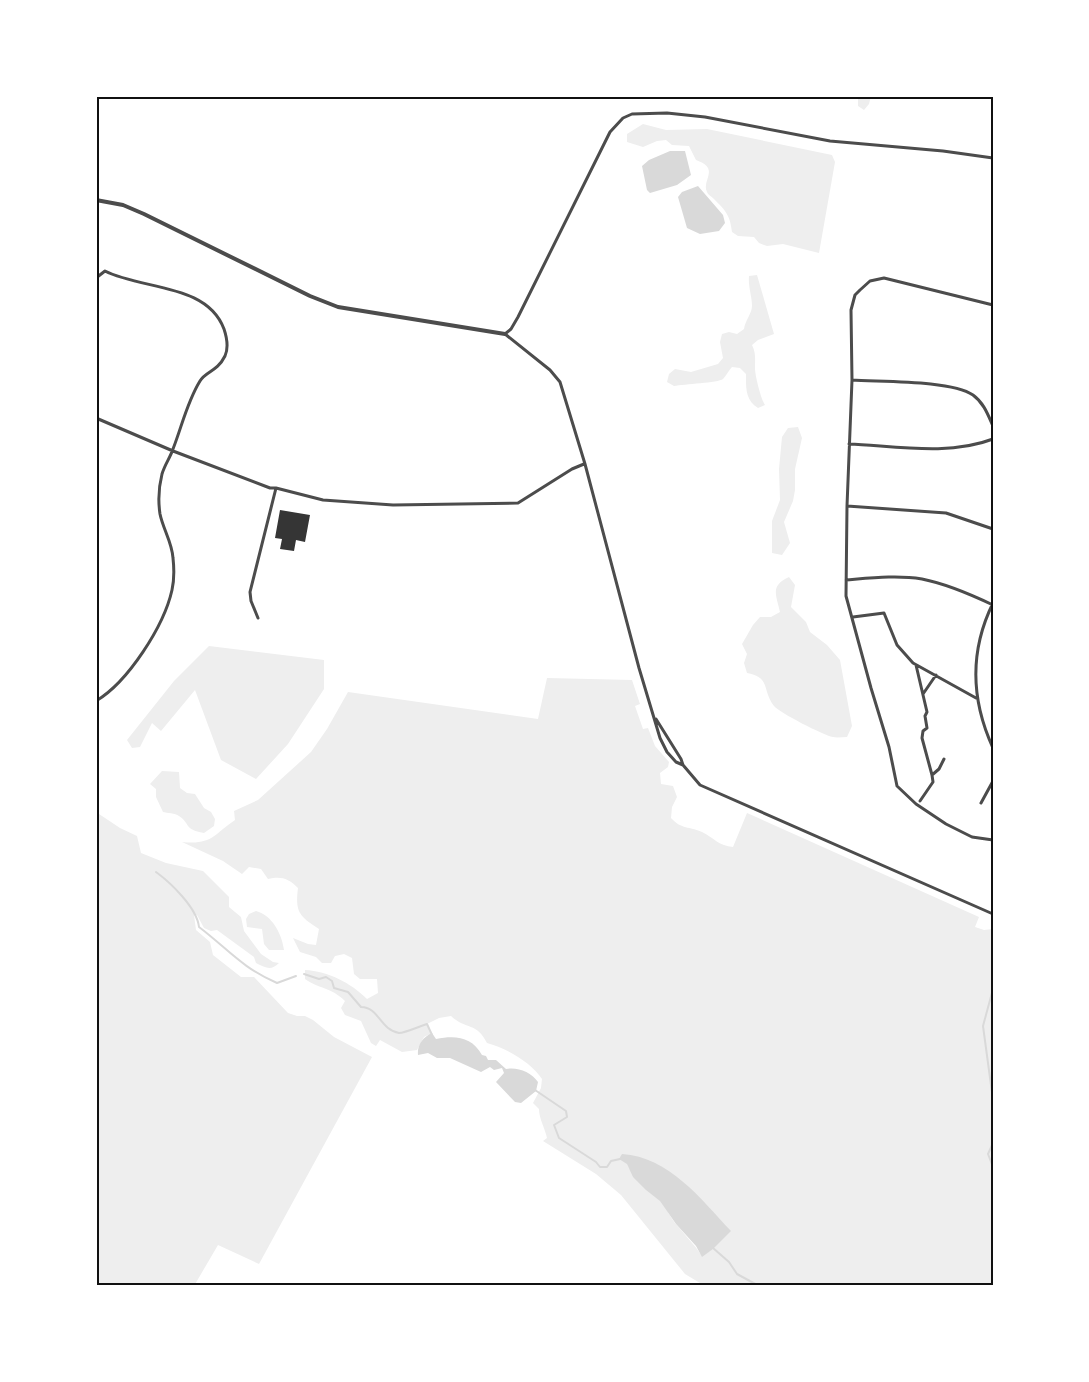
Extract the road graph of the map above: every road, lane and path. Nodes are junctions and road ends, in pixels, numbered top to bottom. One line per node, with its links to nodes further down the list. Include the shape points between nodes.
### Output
1 (993, 158): 5 (street, via 830,141 705,117 632,114 610,132 518,317)
2 (96, 200): 5 (street, via 144,214 332,306)
3 (96, 278): 12 (street, via 105,271 188,296 204,304 224,329 228,348 219,367 200,380)
4 (993, 305): 6 (street, via 884,278 870,281 855,296 851,310)
5 (505, 334): 13 (street, via 560,382)
6 (852, 380): 8 (street, via 962,389 983,405); 11 (street)
7 (98, 419): 9 (street); 12 (street)
8 (993, 426)
9 (96, 427)
10 (993, 439): 11 (street, via 936,448)
11 (849, 444): 15 (street)
12 (172, 451): 14 (street); 25 (street, via 159,485 160,516 173,557 173,588 145,650)
13 (585, 464): 14 (street, via 572,468 518,503 393,505 323,500); 26 (street)
14 (276, 488): 20 (street, via 250,592)
15 (847, 506): 16 (street, via 946,513); 17 (street)
16 (993, 529)
17 (846, 580): 18 (street, via 921,579); 19 (street)
18 (993, 604): 24 (street, via 977,651)
19 (853, 617): 21 (street, via 884,613 897,645); 34 (street, via 897,786 946,824 972,837)
20 (258, 618)
21 (916, 664): 22 (street); 23 (street)
22 (936, 675): 23 (street); 24 (street)
23 (923, 694): 30 (street, via 927,728 922,738)
24 (976, 698): 27 (street)
25 (96, 701)
26 (654, 715): 29 (street); 29 (street, via 664,748)
27 (993, 748)
28 (944, 759): 30 (street)
29 (682, 765): 35 (street, via 700,785 722,796)
30 (932, 775): 32 (street, via 933,782)
31 (993, 781): 33 (street)
32 (920, 801)
33 (981, 803)
34 (993, 840)
35 (993, 914)

